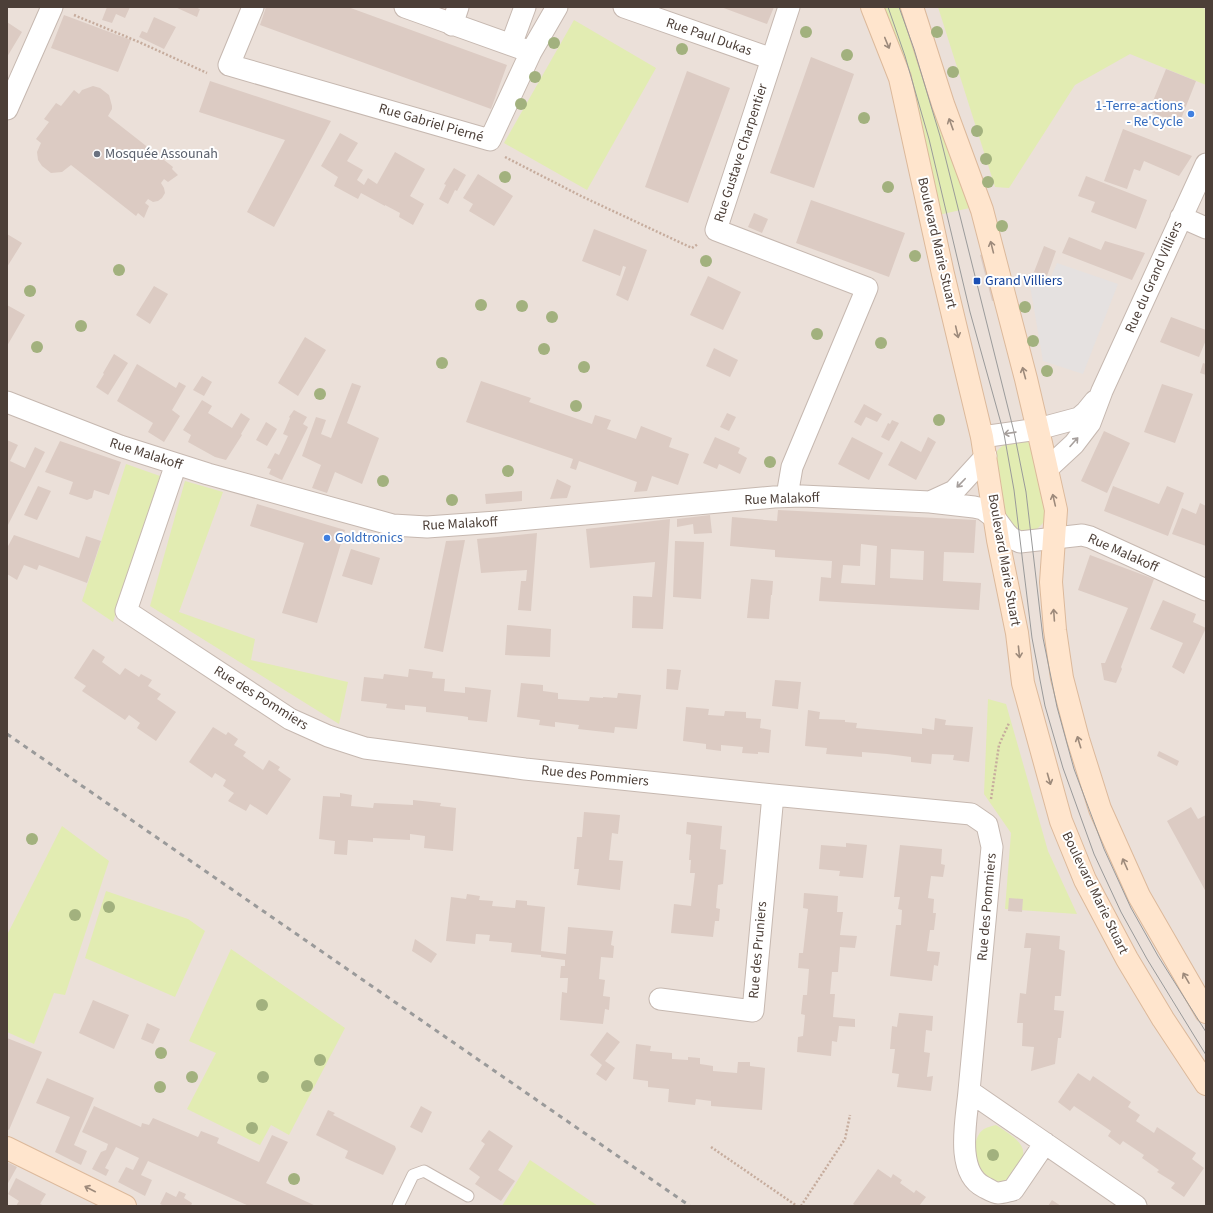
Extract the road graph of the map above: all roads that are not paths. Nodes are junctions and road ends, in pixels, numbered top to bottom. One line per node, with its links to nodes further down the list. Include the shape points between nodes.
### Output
1 (52, 7): 14 (street)
2 (252, 7): 12 (street, Rue Gabriel Pierné, via 229,65 490,140)
3 (405, 7): 10 (street)
4 (525, 7): 11 (street)
5 (557, 7): 12 (street, Rue Gabriel Pierné)
6 (624, 7): 13 (street, Rue Paul Dukas)
7 (789, 7): 13 (street, Rue Gustave Charpentier)
8 (872, 7): 21 (main road, Boulevard Marie Stuart, one-way to 21, via 900,78)
9 (912, 7): 20 (main road, one-way to 9, via 982,210 943,104)
10 (455, 16): 11 (street)
11 (511, 45): 12 (street)
12 (530, 52)
13 (772, 59): 24 (street, Rue Gustave Charpentier, via 716,230 867,288 792,467)
14 (7, 109)
15 (1206, 164): 16 (street, Rue du Grand Villiers)
16 (1181, 217): 17 (street); 18 (street, Rue du Grand Villiers)
17 (1206, 228)
18 (1102, 391): 20 (street, Rue du Grand Villiers, via 1079,418); 23 (street, Rue du Grand Villiers, one-way to 18, via 1074,444 1090,424)
19 (7, 402): 22 (street, Rue Malakoff, via 120,446)
20 (1038, 429): 21 (street, Rue du Grand Villiers, one-way to 21); 23 (main road)
21 (984, 447): 25 (street, Rue Malakoff, one-way to 25, via 954,491); 26 (main road, Boulevard Marie Stuart)
22 (176, 464): 24 (street, Rue Malakoff, via 393,525 427,527); 29 (street, Rue des Pommiers, via 126,611 290,719 328,736 365,748 525,769)
23 (1047, 469): 27 (main road, one-way to 23, via 1056,510)
24 (787, 496): 25 (street, Rue Malakoff)
25 (930, 502): 26 (street, Rue Malakoff, via 983,509)
26 (995, 518): 27 (street, Rue Malakoff, via 1011,538 1020,542); 32 (main road, Boulevard Marie Stuart, one-way to 32, via 1017,633 1023,683 1061,821 1085,880 1127,959)
27 (1054, 538): 28 (street, Rue Malakoff, via 1082,535 1090,537); 31 (main road, one-way to 27, via 1139,896 1100,809 1084,760 1062,678 1055,630 1051,582)
28 (1206, 590)
29 (773, 795): 30 (street, Rue des Pruniers, via 753,1011); 33 (street, Rue des Pommiers, via 971,814 987,825 992,847)
30 (660, 999)
31 (1206, 1012)
32 (1206, 1084)
33 (969, 1091): 34 (street); 34 (street, Rue des Pommiers, via 964,1140 966,1159 970,1175 981,1186 996,1194 1013,1190)
34 (1045, 1143): 39 (street)
35 (7, 1148): 37 (main road, one-way to 35)
36 (468, 1196): 38 (lane, via 424,1172 413,1175)
37 (125, 1206)
38 (398, 1206)
39 (1136, 1206)

